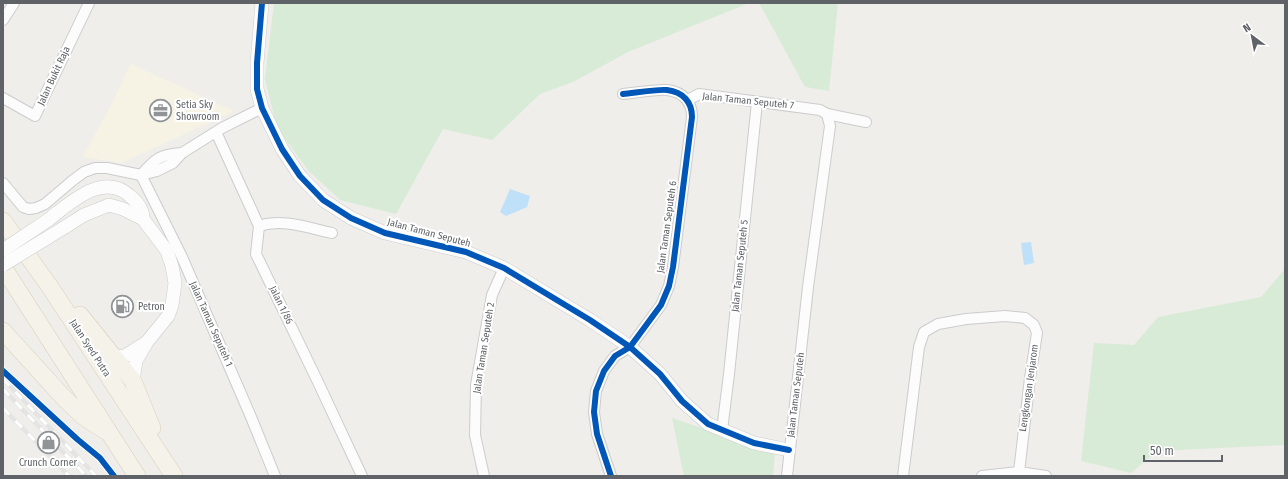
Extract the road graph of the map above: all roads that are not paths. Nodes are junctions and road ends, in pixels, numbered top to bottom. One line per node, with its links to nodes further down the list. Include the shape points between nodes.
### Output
1 (14, 3): 4 (street)
2 (90, 3): 6 (street, Jalan Bukit Raja, via 35,116)
3 (262, 3): 9 (street, Jalan Taman Seputeh, via 257,63 257,89)
4 (3, 20)
5 (623, 94): 7 (street, Jalan Taman Seputeh 7, via 667,90)
6 (3, 98)
7 (688, 100): 8 (street, Jalan Taman Seputeh 7, via 699,94); 27 (street, Jalan Taman Seputeh 6, via 692,117 669,286 661,305)
8 (757, 102): 10 (street, Jalan Taman Seputeh 7, via 820,110); 30 (street, Jalan Taman Seputeh 5)
9 (262, 108): 12 (street); 23 (street, Jalan Taman Seputeh, via 282,149 300,176 323,200 351,218 385,232 466,252)
10 (827, 114): 11 (street, Jalan Taman Seputeh 7); 32 (street, Jalan Taman Seputeh, via 830,126)
11 (866, 122)
12 (216, 132): 13 (street, via 182,153 168,153 152,162); 19 (street)
13 (141, 175): 14 (street, via 95,168 84,172 45,204 29,210 18,202); 36 (street, Jalan Taman Seputeh 1, via 182,257)
14 (3, 183)
15 (71, 203): 16 (street, via 84,200 89,202 90,208); 17 (street, via 90,190 116,188 125,192 138,204 143,210); 21 (street, bridge)
16 (84, 215): 17 (street, via 109,205); 22 (street, bridge)
17 (143, 219): 26 (street, via 167,251 175,283 168,316)
18 (3, 221): 24 (main road, Jalan Syed Putra)
19 (259, 226): 20 (street, via 283,222); 37 (street, Jalan 1/86, via 256,254)
20 (332, 233)
21 (3, 250)
22 (3, 266): 31 (main road)
23 (504, 268): 27 (street, Jalan Taman Seputeh); 38 (street, Jalan Taman Seputeh 2, via 492,295 476,385 475,435)
24 (59, 300): 28 (main road, via 79,313); 33 (main road, Jalan Syed Putra)
25 (3, 331): 31 (main road, via 63,397 84,417)
26 (147, 342): 28 (street, via 125,356); 29 (street, via 136,361)
27 (630, 347): 30 (street, Jalan Taman Seputeh, via 660,374 682,401 708,424); 39 (street, Jalan Taman Seputeh 6, via 615,356 604,371 596,391 594,412 597,434)
28 (114, 357): 29 (main road)
29 (133, 381): 33 (main road)
30 (722, 430): 32 (street, Jalan Taman Seputeh, via 754,443)
31 (110, 433): 35 (main road)
32 (789, 450): 40 (street)
33 (172, 471)
34 (1019, 472): 41 (street, Lengkongan Jenjarom, via 1037,333 1034,325 1025,318 1005,316 938,324 924,332 919,347); 42 (street); 43 (street)
35 (137, 476)
36 (276, 476)
37 (362, 476)
38 (484, 476)
39 (611, 476)
40 (787, 476)
41 (902, 476)
42 (982, 476)
43 (1046, 476)

